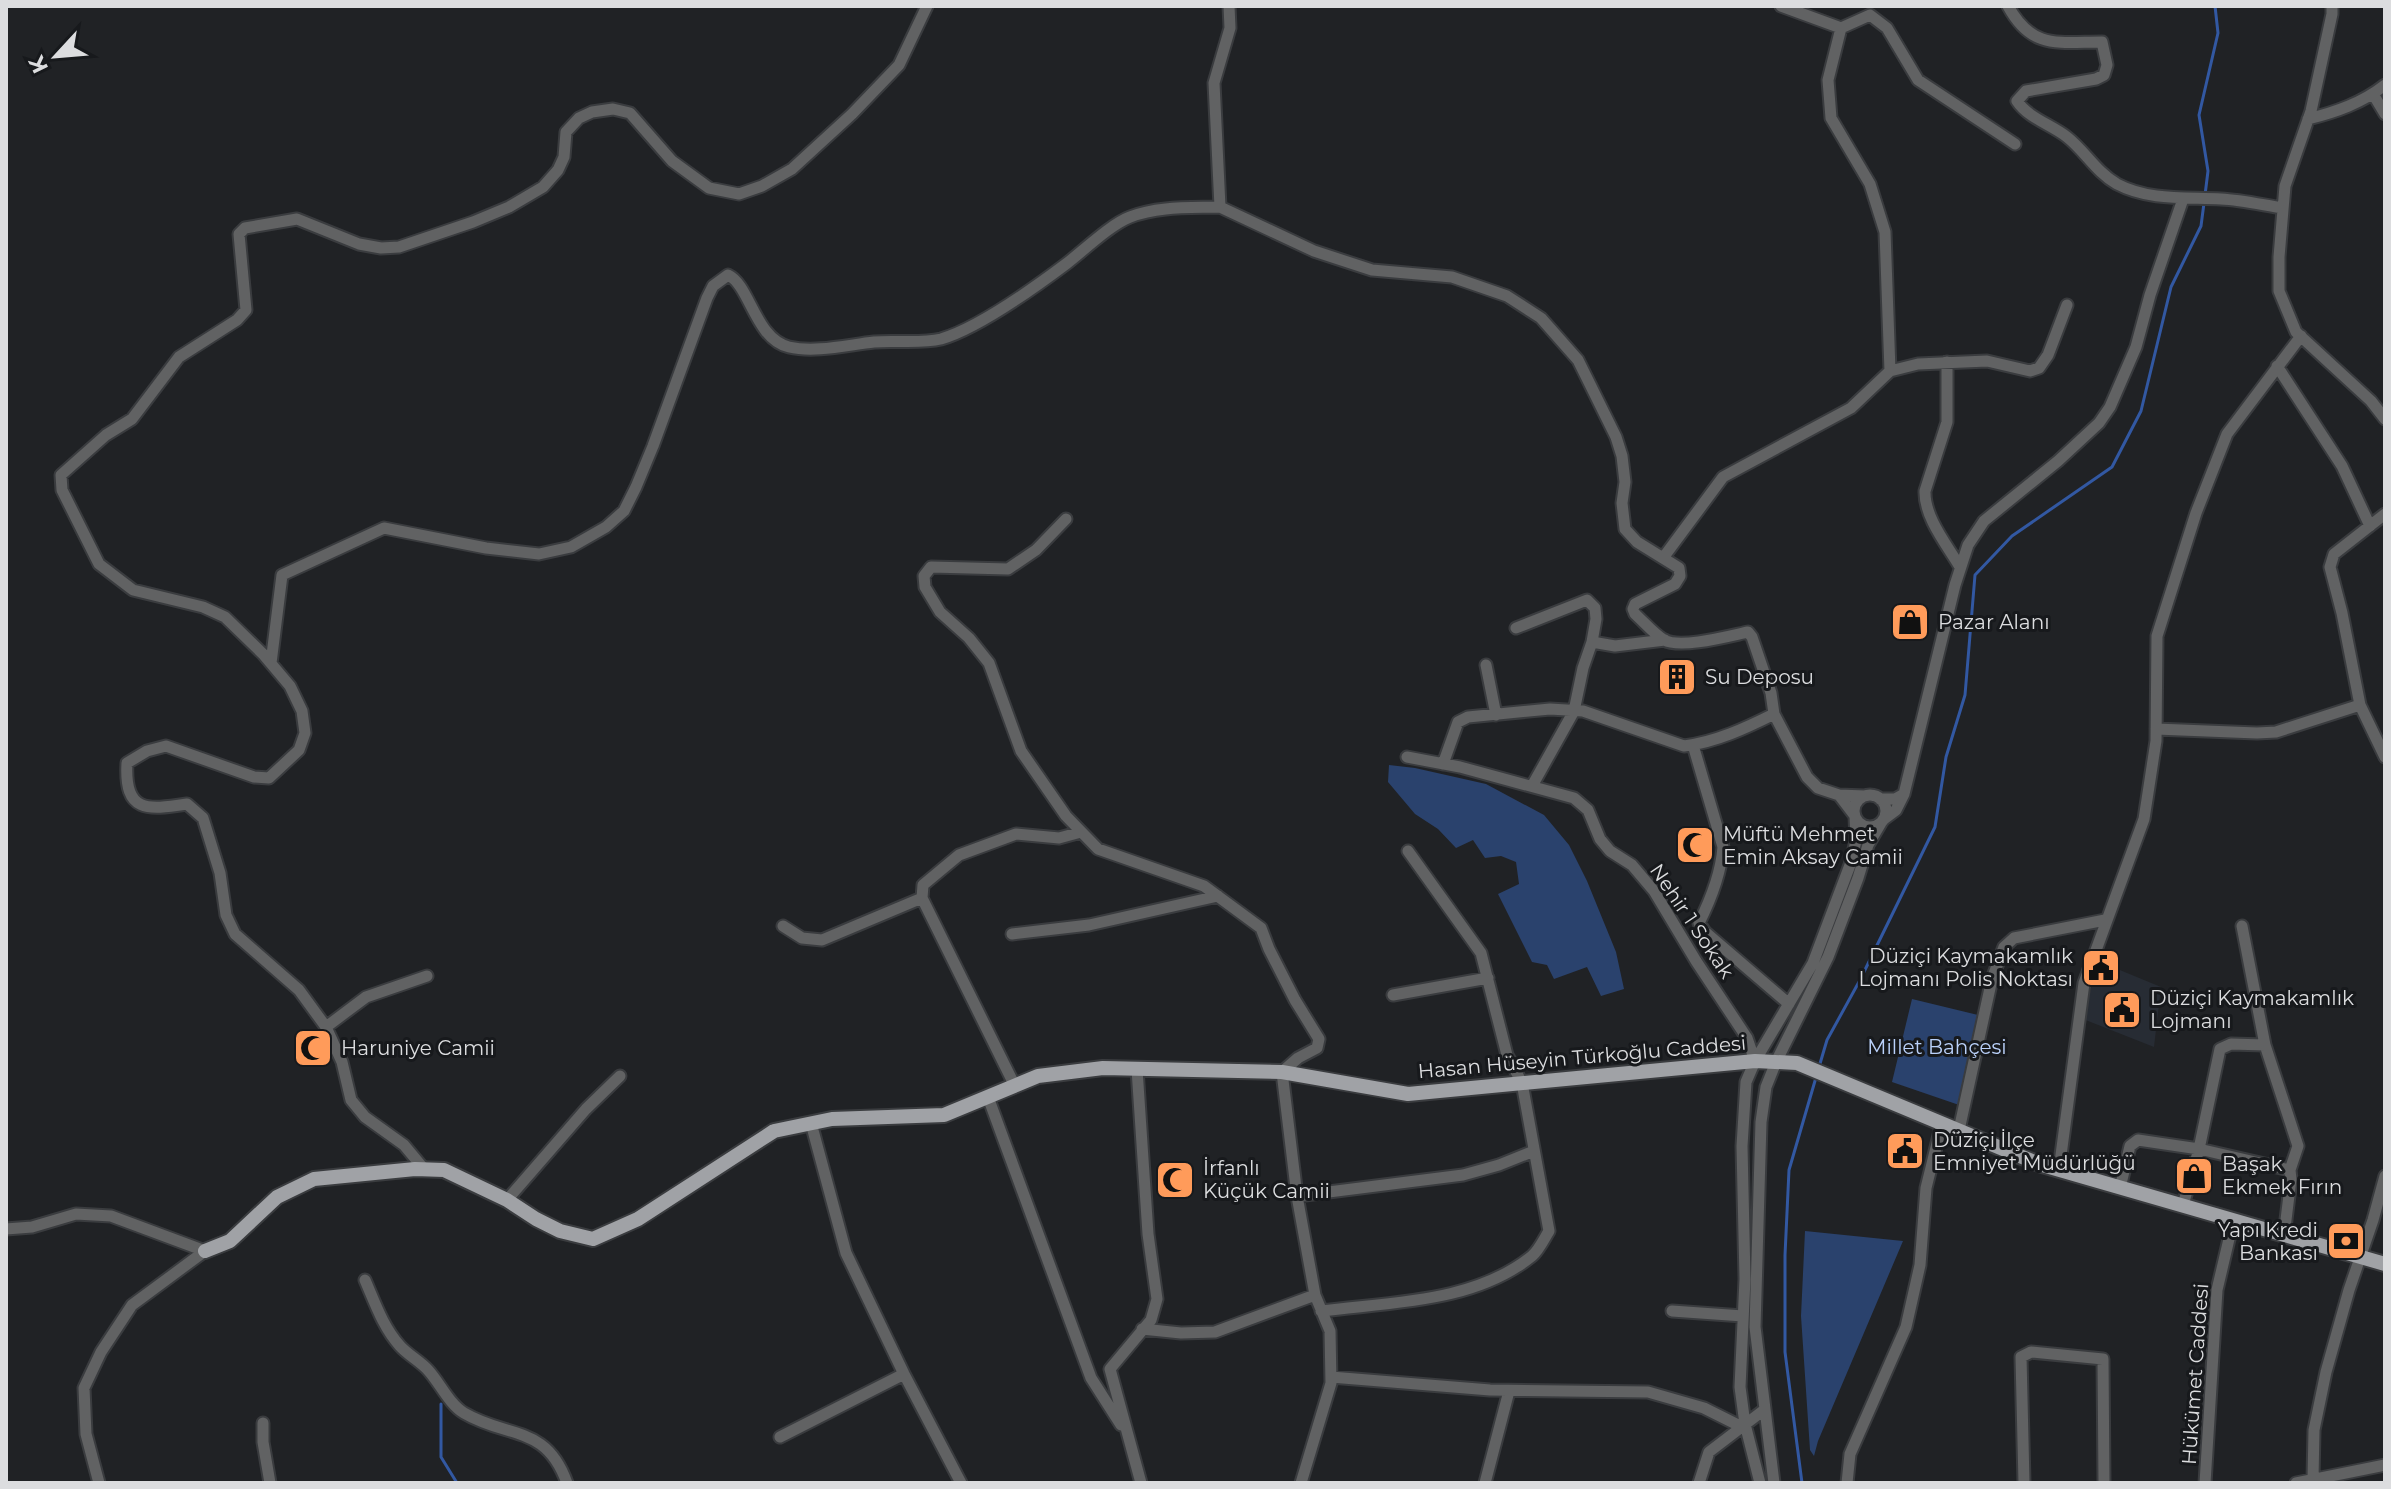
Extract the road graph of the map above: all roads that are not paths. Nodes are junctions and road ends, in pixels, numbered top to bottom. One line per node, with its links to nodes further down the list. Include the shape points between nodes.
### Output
1 (927, 6): 29 (street, via 899,65 852,114 792,169 739,194 709,188 672,161 630,113 613,109 579,118 566,132 564,157 543,187 473,222 399,247 359,244 297,219 245,228 239,234 246,310 179,357 132,419 61,475 62,490 99,564 117,580 133,590 225,617)
2 (1229, 6): 13 (street, via 1230,28 1214,83)
3 (1781, 6): 6 (street)
4 (2008, 6): 12 (street, via 2039,39 2102,42 2107,65 2096,79 2026,91 2017,98 2023,108 2069,138 2118,184)
5 (2332, 6): 10 (street)
6 (1841, 28): 11 (street, via 1870,15 1887,28 1918,80); 19 (street, via 1828,80 1831,118 1870,184 1885,232)
7 (2385, 85): 8 (street)
8 (2373, 94): 9 (street); 10 (street)
9 (2385, 114)
10 (2308, 119): 14 (street, via 2285,186)
11 (2015, 144)
12 (2188, 199): 14 (street); 25 (street, via 2110,407 2089,433 1984,521)
13 (1220, 207): 24 (street, via 1314,251 1372,270 1452,277 1507,296 1541,318 1578,360 1616,437 1625,482 1625,529); 29 (street, via 1149,210 1126,218 1046,278 967,329 938,340 789,347 774,341 737,279 728,275 707,298 636,487 624,511 606,527 571,547 539,554 384,528 282,575)
14 (2283, 208): 16 (street, via 2279,291)
15 (2067, 305): 17 (street, via 2039,368)
16 (2301, 336): 18 (street); 20 (street)
17 (1947, 362): 19 (street); 25 (street, via 1947,422 1925,499)
18 (2277, 366): 23 (street, via 2342,466); 35 (street, via 2227,434 2196,513 2157,636)
19 (1890, 371): 24 (street, via 1851,408 1723,477)
20 (2385, 419)
21 (2385, 514): 23 (street)
22 (1066, 519): 47 (street, via 1008,569 931,567 924,576 940,612 989,663 1021,751)
23 (2370, 526): 31 (street, via 2334,554 2330,567)
24 (1663, 558): 27 (street, via 1679,568 1680,576 1633,609)
25 (1960, 567): 41 (street)
26 (1516, 628): 28 (street, via 1587,600 1595,608)
27 (1665, 640): 28 (street, via 1615,646); 33 (street, via 1748,632)
28 (1592, 642): 32 (street)
29 (271, 663): 59 (street, via 290,686 305,733 299,750 269,778 166,746 127,763 126,779 132,798 142,807 187,804 203,818 235,934 299,990)
30 (1486, 665): 34 (street)
31 (2360, 705): 35 (street, via 2276,732); 38 (street)
32 (1574, 711): 34 (street); 36 (street); 40 (street)
33 (1774, 714): 36 (street); 42 (street, via 1807,777 1818,788)
34 (1496, 715): 39 (street, via 1458,722)
35 (2156, 729): 51 (street, via 2144,819)
36 (1693, 745): 58 (street, via 1723,847 1699,923)
37 (1407, 757): 39 (street, Nehir 1 Sokak)
38 (2385, 757)
39 (1443, 764): 40 (street, Nehir 1 Sokak)
40 (1532, 786): 61 (street, Nehir 1 Sokak, via 1574,798 1588,810 1600,839 1654,891 1747,1038)
41 (1904, 794): 44 (street); 46 (street)
42 (1839, 795): 43 (street); 45 (street)
43 (1865, 796): 44 (street); 45 (street, via 1855,806)
44 (1880, 799): 46 (street, via 1886,808)
45 (1855, 816): 46 (street, via 1866,826); 58 (street, via 1850,865 1813,963)
46 (1883, 821): 62 (street, via 1868,845 1828,957)
47 (1081, 832): 49 (street, via 1098,849 1204,886); 50 (street, via 1059,838 1016,834 959,855 923,885)
48 (1408, 851): 56 (street, via 1481,953)
49 (1218, 896): 54 (street, via 1089,925); 64 (street, via 1261,928 1319,1039 1317,1048)
50 (922, 898): 52 (street, via 822,940 802,938); 67 (street)
51 (2105, 920): 71 (street, via 2014,938 2004,947 1992,979); 75 (street, via 2084,983)
52 (783, 926)
53 (2242, 926): 60 (street)
54 (1012, 934)
55 (427, 976): 59 (street, via 366,997)
56 (1488, 978): 57 (street); 66 (street, via 1507,1055)
57 (1393, 995)
58 (1789, 1004): 61 (street)
59 (326, 1027): 74 (street, via 351,1100)
60 (2265, 1045): 72 (street, via 2231,1044 2220,1049); 76 (street, via 2298,1146)
61 (1755, 1061): 62 (main road, Hasan Hüseyin Türkoğlu Caddesi); 66 (main road, Hasan Hüseyin Türkoğlu Caddesi); 92 (street, via 1746,1082 1742,1146)
62 (1776, 1062): 70 (main road, Hasan Hüseyin Türkoğlu Caddesi, via 1797,1063); 97 (street, via 1761,1122 1755,1327)
63 (1137, 1069): 64 (main road, Hasan Hüseyin Türkoğlu Caddesi); 67 (main road, Hasan Hüseyin Türkoğlu Caddesi, via 1038,1076); 93 (street, via 1157,1299 1151,1320)
64 (1282, 1072): 66 (main road, Hasan Hüseyin Türkoğlu Caddesi, via 1408,1094); 79 (street)
65 (620, 1076): 80 (street)
66 (1522, 1083): 73 (street)
67 (1015, 1086): 68 (main road, Hasan Hüseyin Türkoğlu Caddesi)
68 (988, 1097): 69 (main road, Hasan Hüseyin Türkoğlu Caddesi, via 944,1115); 100 (street, via 1091,1378)
69 (811, 1123): 80 (main road, Hasan Hüseyin Türkoğlu Caddesi, via 774,1131 638,1219 593,1239 560,1231); 94 (street, via 846,1253)
70 (1942, 1123): 71 (main road, Hasan Hüseyin Türkoğlu Caddesi); 114 (street, via 1926,1188 1920,1265 1906,1327 1850,1454)
71 (1959, 1130): 75 (main road, Hasan Hüseyin Türkoğlu Caddesi)
72 (2199, 1149): 76 (street); 78 (street, via 2138,1140 2130,1146); 81 (street)
73 (1534, 1151): 79 (street, via 1463,1175); 90 (street, via 1549,1231 1534,1255 1457,1293)
74 (424, 1169): 80 (main road, Hasan Hüseyin Türkoğlu Caddesi, via 444,1170); 85 (main road, Hasan Hüseyin Türkoğlu Caddesi, via 314,1179 277,1197 230,1241)
75 (2059, 1170): 78 (main road, Hasan Hüseyin Türkoğlu Caddesi)
76 (2290, 1170): 84 (street)
77 (2385, 1176): 86 (street)
78 (2120, 1188): 81 (main road, Hasan Hüseyin Türkoğlu Caddesi)
79 (1297, 1196): 89 (street)
80 (507, 1200)
81 (2183, 1205): 82 (main road, Hasan Hüseyin Türkoğlu Caddesi)
82 (2233, 1222): 84 (main road, Hasan Hüseyin Türkoğlu Caddesi); 117 (street, Hükümet Caddesi, via 2217,1290)
83 (6, 1229): 85 (street, via 76,1214 111,1216)
84 (2284, 1236): 86 (main road, Hasan Hüseyin Türkoğlu Caddesi)
85 (205, 1251): 104 (street, via 132,1305 84,1388 86,1434)
86 (2360, 1257): 87 (main road, Hasan Hüseyin Türkoğlu Caddesi); 103 (street, via 2326,1372 2314,1430)
87 (2385, 1264)
88 (365, 1280): 106 (street, via 401,1347 461,1411 539,1442 560,1465)
89 (1315, 1295): 90 (street); 93 (street, via 1215,1332)
90 (1321, 1311): 95 (street, via 1330,1331)
91 (1672, 1311): 92 (street)
92 (1743, 1316): 99 (street)
93 (1142, 1329): 100 (street, via 1110,1369)
94 (904, 1374): 101 (street); 107 (street)
95 (1331, 1377): 96 (street); 109 (street)
96 (1509, 1391): 99 (street, via 1648,1392); 110 (street)
97 (1764, 1410): 99 (street); 113 (street)
98 (263, 1423): 105 (street)
99 (1744, 1426): 111 (street, via 1709,1452); 112 (street)
100 (1127, 1434): 108 (street)
101 (780, 1437)
102 (2385, 1465): 103 (street)
103 (2313, 1479): 118 (street)
104 (99, 1483)
105 (270, 1483)
106 (567, 1483)
107 (961, 1483)
108 (1141, 1483)
109 (1301, 1483)
110 (1485, 1483)
111 (1699, 1483)
112 (1760, 1483)
113 (1774, 1483)
114 (1847, 1483)
115 (2024, 1483): 116 (street, via 2021,1357 2031,1352 2103,1359)
116 (2104, 1483)
117 (2205, 1483)
118 (2296, 1483)

